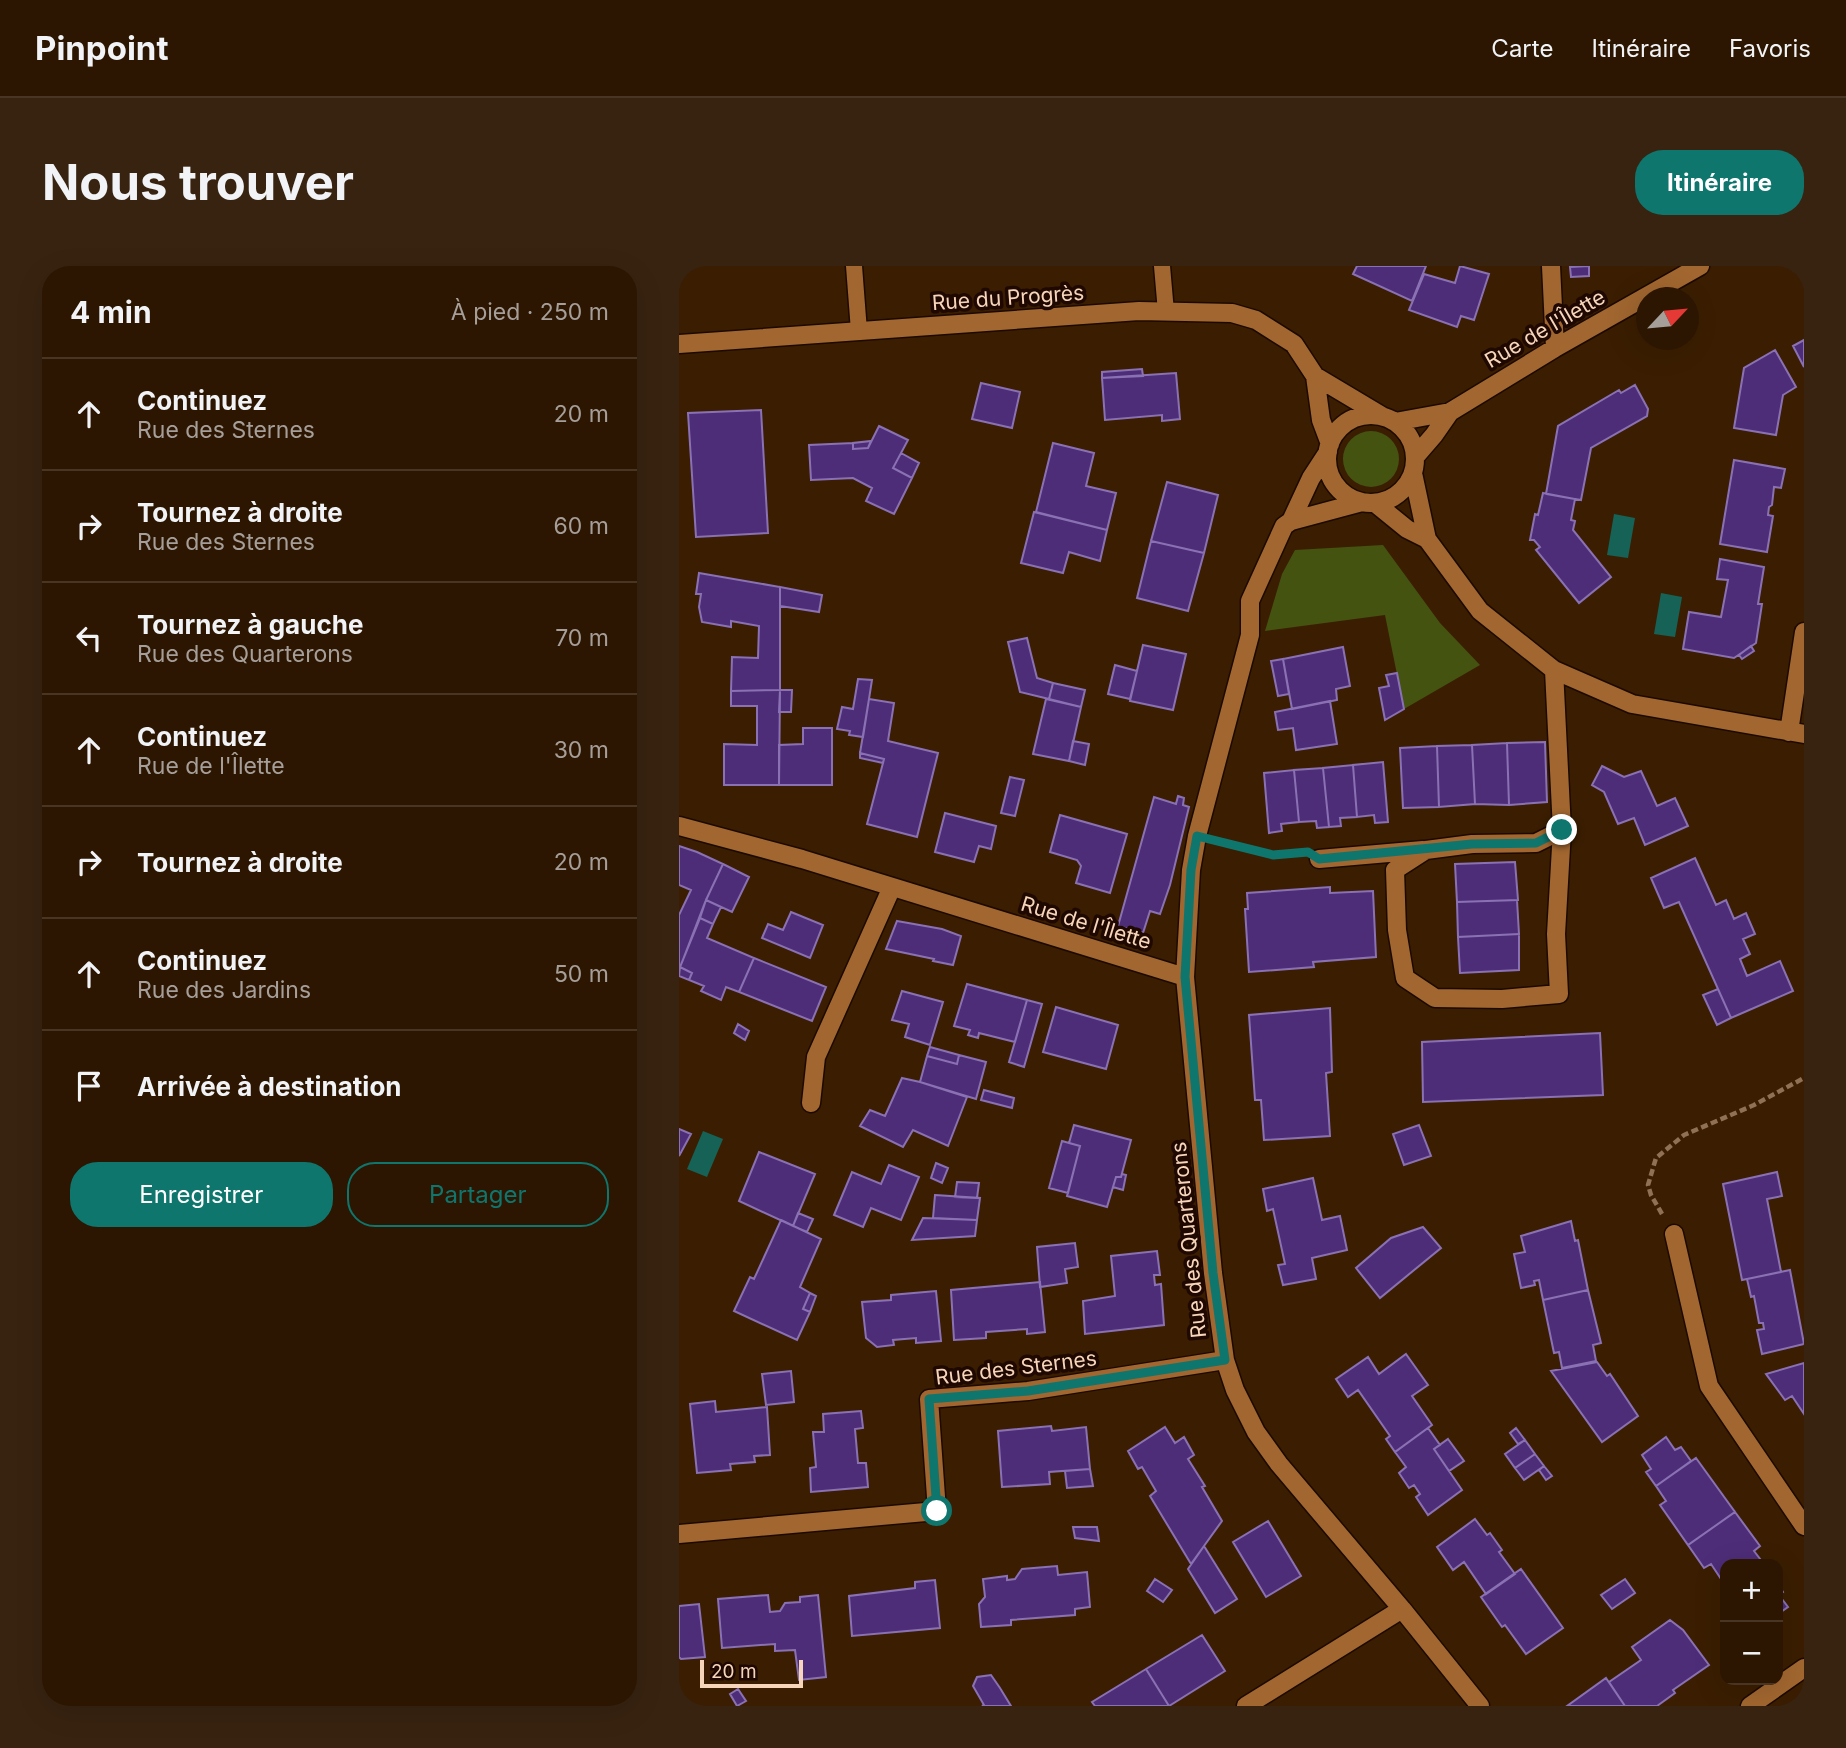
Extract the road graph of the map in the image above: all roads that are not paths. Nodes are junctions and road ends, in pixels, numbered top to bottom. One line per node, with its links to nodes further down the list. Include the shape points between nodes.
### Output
1 (854, 266): 6 (lane)
2 (1162, 266): 5 (lane)
3 (1551, 266): 8 (street)
4 (1700, 266): 8 (street, Rue de l'Îlette)
5 (1165, 312): 6 (street, Rue du Progrès); 9 (street, Rue du Progrès, via 1232,313 1256,320 1294,344)
6 (859, 331): 7 (street, Rue du Progrès)
7 (679, 344)
8 (1555, 348): 10 (street, Rue de l'Îlette)
9 (1315, 376): 11 (street, Rue du Progrès); 12 (street, Rue du Progrès)
10 (1450, 412): 11 (street, Rue de l'Îlette); 13 (street, Rue de l'Îlette)
11 (1388, 419): 12 (street, via 1367,415 1353,419 1341,427); 13 (street, via 1406,432)
12 (1329, 448): 14 (street, via 1333,481 1351,498); 15 (street)
13 (1414, 465): 14 (street, via 1399,493); 16 (street)
14 (1369, 503): 15 (street); 16 (street)
15 (1291, 521): 25 (street, via 1284,526 1250,601 1249,635 1191,870)
16 (1427, 539): 18 (street, via 1480,611)
17 (1804, 632): 19 (street)
18 (1554, 670): 19 (street, via 1632,704); 21 (street)
19 (1796, 733)
20 (679, 825): 24 (street, Rue de l'Îlette)
21 (1562, 830): 22 (street, via 1536,843); 22 (street, via 1556,934 1559,994 1435,999 1405,978 1395,870)
22 (1426, 850): 23 (street)
23 (1319, 859)
24 (892, 887): 25 (street, Rue de l'Îlette); 26 (street, via 816,1057)
25 (1185, 977): 28 (street, Rue des Quarterons)
26 (811, 1103)
27 (1674, 1234): 29 (street, via 1709,1386)
28 (1225, 1360): 30 (street, Rue des Sternes, via 1028,1391 929,1399 937,1511); 31 (street, Rue des Quarterons, via 1251,1421 1279,1464)
29 (1804, 1526)
30 (679, 1534)
31 (1402, 1609): 33 (street); 34 (street, Rue des Quarterons)
32 (1804, 1668): 35 (street)
33 (1246, 1706)
34 (1480, 1706)
35 (1750, 1706)

